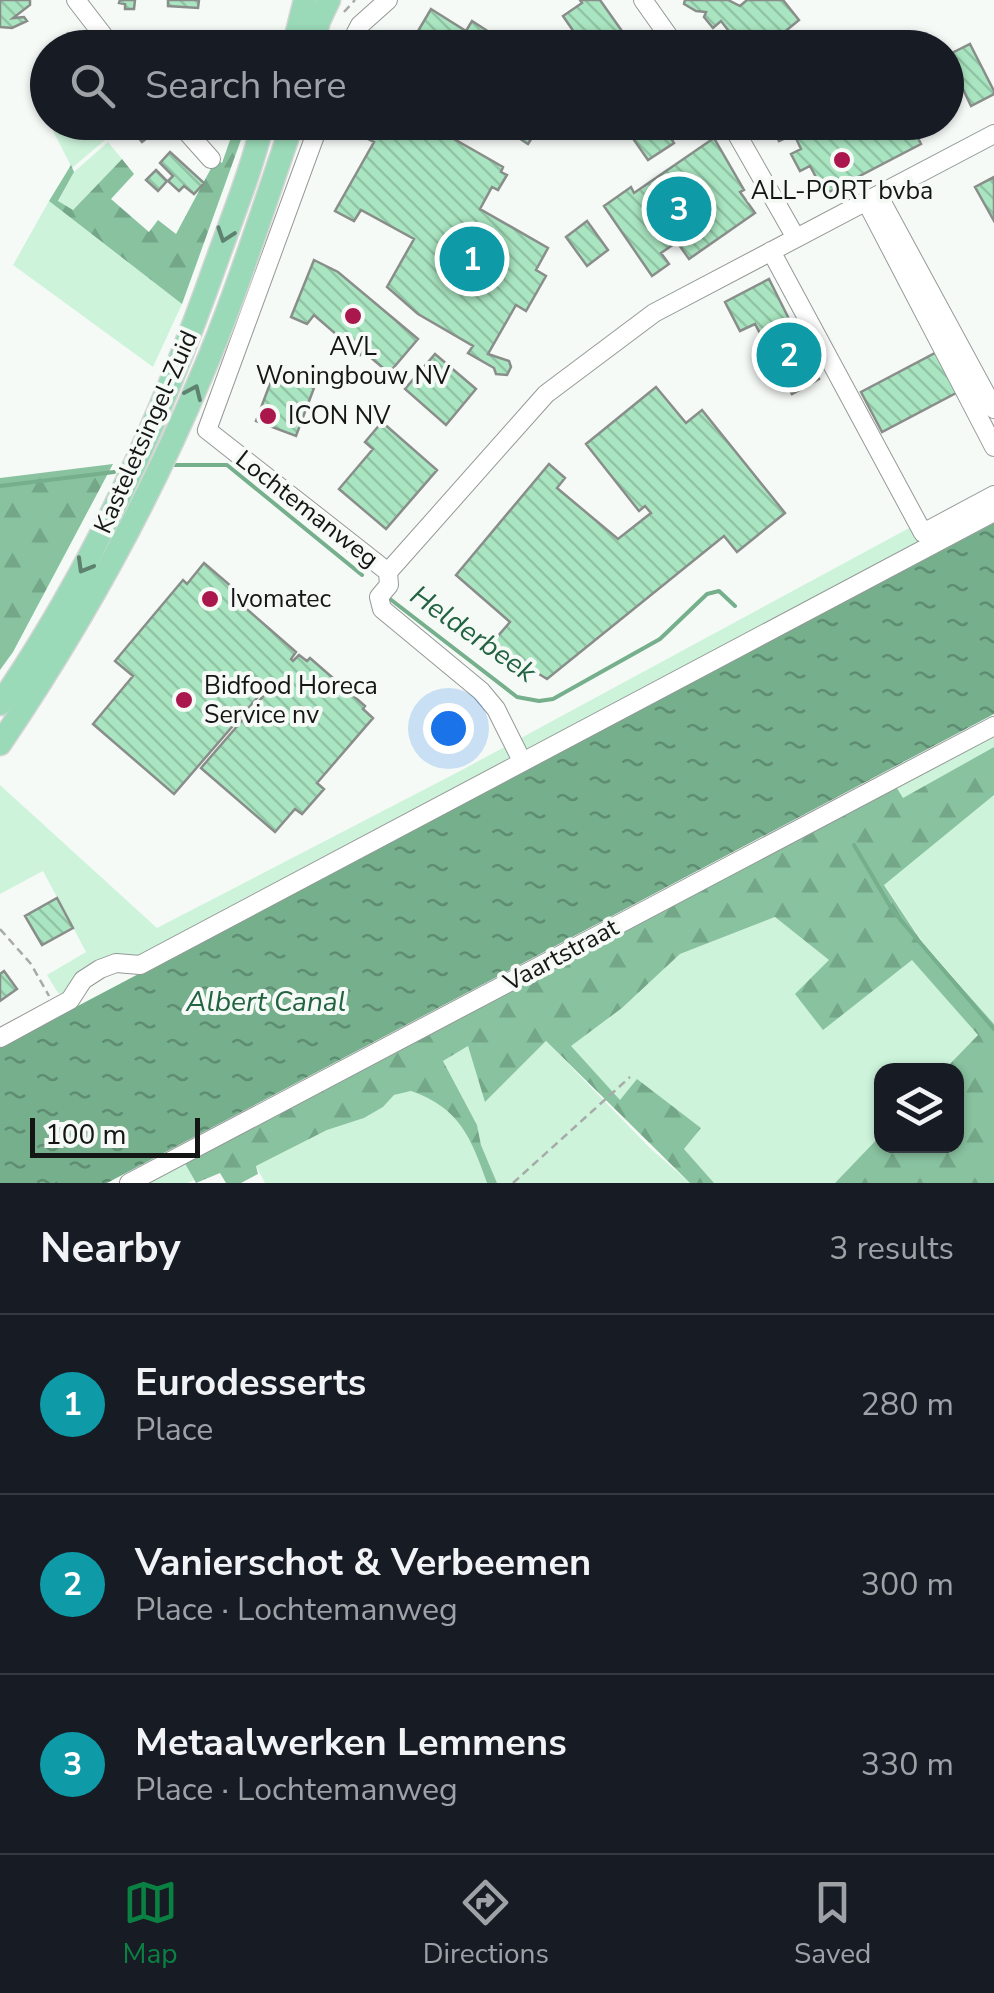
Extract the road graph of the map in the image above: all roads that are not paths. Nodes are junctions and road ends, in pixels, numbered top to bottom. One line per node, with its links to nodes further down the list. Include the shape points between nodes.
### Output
1 (76, 0): 5 (street)
2 (305, 0): 6 (main road)
3 (388, 0): 7 (street)
4 (643, 0): 8 (street)
5 (99, 30)
6 (298, 30)
7 (359, 30)
8 (664, 30)
9 (994, 134): 16 (street, Lochtemanweg)
10 (195, 140): 15 (street)
11 (258, 140): 24 (main road, Kasteletsingel-Zuid, one-way to 24, via 152,429 95,547)
12 (287, 140): 26 (main road, Kasteletsingel-Zuid, one-way to 12, via 47,675 153,480 202,375)
13 (313, 140): 23 (street, Lochtemanweg, via 207,430)
14 (740, 140): 17 (street)
15 (212, 159)
16 (872, 198): 17 (street, Lochtemanweg); 19 (street); 20 (street)
17 (796, 238): 18 (street, Lochtemanweg)
18 (771, 251): 21 (street, via 923,534); 23 (street, Lochtemanweg, via 654,313 546,394)
19 (994, 409)
20 (994, 448)
21 (994, 496)
22 (994, 512): 27 (street)
23 (388, 572): 27 (street, via 382,609 481,691)
24 (0, 704)
25 (994, 726): 29 (street, Vaartstraat)
26 (1, 743)
27 (522, 761): 28 (street, via 140,964 100,970 70,1000)
28 (0, 1038)
29 (129, 1183)

